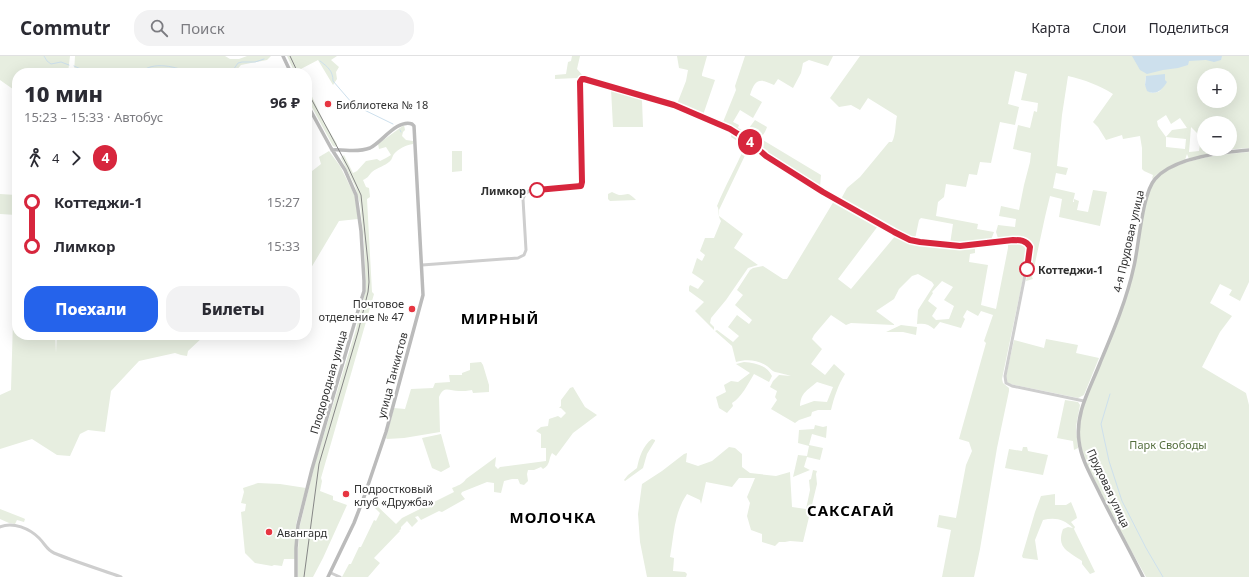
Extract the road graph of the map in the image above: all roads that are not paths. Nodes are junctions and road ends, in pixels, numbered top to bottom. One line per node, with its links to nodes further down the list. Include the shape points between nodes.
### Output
1 (283, 56): 2 (main road)
2 (289, 68)
3 (312, 113): 4 (main road, Плодородная улица)
4 (332, 150): 6 (main road, улица Танкистов); 7 (main road, Плодородная улица)
5 (1249, 150): 9 (main road, 4-я Прудовая улица, via 1224,152 1186,162 1169,169 1153,181 1148,190 1130,284)
6 (345, 151): 7 (main road, via 340,154); 8 (main road, улица Танкистов, via 370,148 404,123 412,124)
7 (339, 160): 13 (main road, Плодородная улица, via 356,195 362,243 364,292 300,517)
8 (422, 265): 9 (street, via 518,258 524,255 525,194 530,190 581,186 582,79 674,105 730,129 766,156 823,192 910,240 960,246 1020,240 1028,244 1030,247 1027,269 1005,376 1006,383); 11 (main road, улица Танкистов, via 423,299 386,432 360,510)
9 (1084, 402): 16 (main road, Прудовая улица, via 1078,427 1082,457)
10 (0, 527): 12 (street, via 9,525 26,529 40,538 50,551)
11 (330, 573): 14 (main road, улица Танкистов); 15 (street)
12 (121, 577)
13 (296, 577)
14 (328, 577)
15 (340, 577)
16 (1144, 577)

